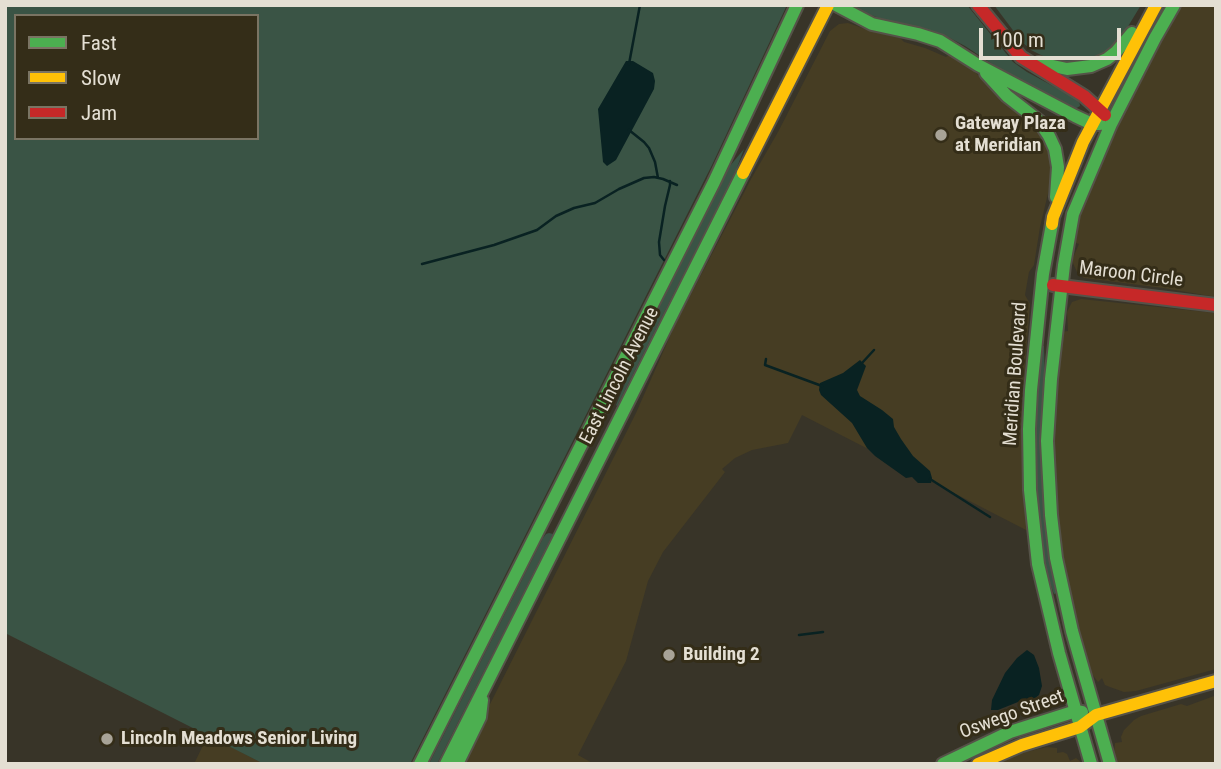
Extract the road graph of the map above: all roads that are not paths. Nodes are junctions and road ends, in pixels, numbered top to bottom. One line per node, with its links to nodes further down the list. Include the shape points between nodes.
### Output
1 (797, 5): 22 (main road, East Lincoln Avenue, via 722,164)
2 (828, 5): 18 (main road, East Lincoln Avenue)
3 (836, 5): 9 (main road, via 872,24 940,41)
4 (978, 5): 8 (main road)
5 (1148, 5): 8 (main road, via 1123,46 1097,64 1067,69)
6 (1156, 5): 10 (main road, Meridian Boulevard)
7 (1174, 5): 12 (main road, Meridian Boulevard)
8 (1021, 57): 10 (main road)
9 (978, 65): 11 (main road); 13 (main road, via 1049,135 1058,172)
10 (1100, 109): 11 (main road, Meridian Boulevard); 12 (main road)
11 (1092, 124): 12 (main road); 13 (main road, Meridian Boulevard)
12 (1111, 124): 15 (main road, Meridian Boulevard, via 1073,214)
13 (1053, 217): 14 (main road, Meridian Boulevard)
14 (1042, 284): 15 (main road, Maroon Circle); 19 (main road, Meridian Boulevard, via 1029,418 1031,507 1043,591)
15 (1061, 286): 16 (main road, Maroon Circle); 20 (main road, Meridian Boulevard, via 1049,409 1050,504 1063,595)
16 (1216, 305)
17 (1216, 681): 20 (main road)
18 (482, 692): 23 (main road, East Lincoln Avenue); 24 (main road, via 481,718)
19 (1076, 711): 20 (main road, Oswego Street); 21 (main road, Meridian Boulevard); 25 (main road, Oswego Street, via 992,739)
20 (1096, 715): 21 (main road, Oswego Street); 28 (main road, Meridian Boulevard)
21 (1080, 727): 26 (main road, Oswego Street); 27 (main road, Meridian Boulevard)
22 (420, 764)
23 (446, 764)
24 (457, 764)
25 (943, 764)
26 (978, 764)
27 (1091, 764)
28 (1110, 764)

